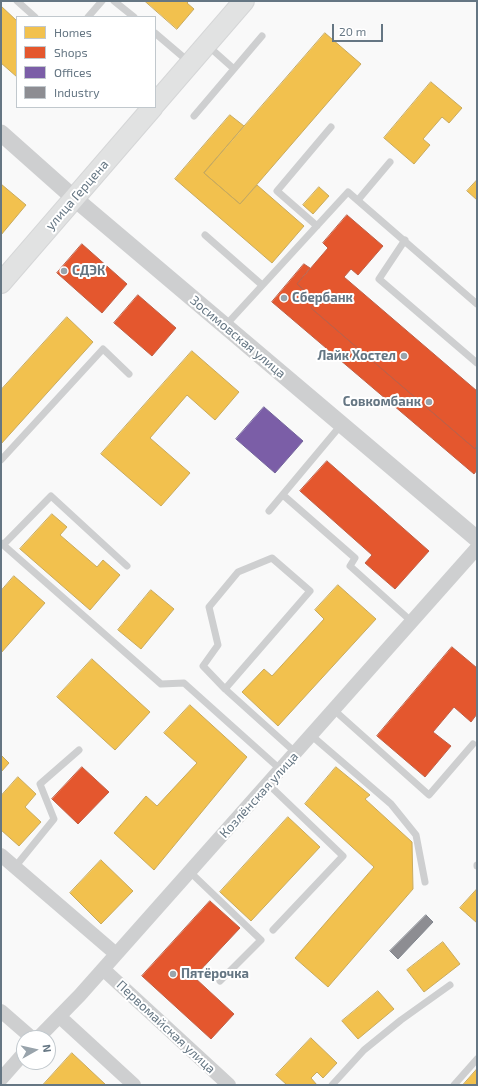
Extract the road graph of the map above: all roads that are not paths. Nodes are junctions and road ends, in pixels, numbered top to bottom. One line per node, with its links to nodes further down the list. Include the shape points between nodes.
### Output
1 (17, 1): 5 (lane)
2 (102, 1): 6 (lane)
3 (114, 1): 7 (lane)
4 (244, 1): 10 (main road)
5 (34, 16)
6 (89, 16)
7 (133, 16)
8 (156, 34): 11 (lane)
9 (262, 36): 12 (lane)
10 (206, 45): 11 (main road); 12 (lane)
11 (190, 63): 13 (main road)
12 (234, 69): 15 (lane)
13 (156, 103)
14 (152, 108): 19 (main road, улица Герцена)
15 (194, 116)
16 (331, 127): 21 (lane, via 277,191)
17 (1, 133): 19 (street, Зосимовская улица)
18 (390, 162): 20 (lane)
19 (74, 198): 24 (main road, улица Герцена); 27 (street, Зосимовская улица)
20 (358, 200): 21 (lane, via 348,192); 23 (lane)
21 (317, 226): 25 (lane)
22 (205, 235): 25 (lane)
23 (404, 240): 26 (lane); 28 (lane, via 379,278)
24 (1, 283)
25 (262, 285): 27 (lane)
26 (477, 304)
27 (225, 326): 30 (street, Зосимовская улица)
28 (477, 363)
29 (129, 374): 31 (lane, via 103,349)
30 (342, 425): 32 (lane); 34 (street, Зосимовская улица)
31 (1, 460)
32 (282, 495): 33 (lane); 38 (lane, via 355,558 350,566)
33 (269, 511)
34 (477, 539)
35 (2, 544): 37 (lane, via 50,496); 45 (lane, via 161,684 184,683)
36 (477, 548): 38 (street, Козлёнская улица)
37 (127, 566)
38 (411, 621): 40 (street, Козлёнская улица)
39 (226, 689): 39 (lane, via 310,591 272,558 238,572 208,607 218,645 203,666); 44 (lane)
40 (334, 710): 41 (street, Козлёнская улица); 42 (lane, via 429,795)
41 (312, 736): 44 (street, Козлёнская улица); 50 (lane, via 391,804 416,835)
42 (473, 744)
43 (79, 750): 48 (lane, via 40,784 54,818)
44 (296, 753): 45 (street, Козлёнская улица)
45 (281, 770): 46 (street, Козлёнская улица)
46 (268, 784): 49 (street, Козлёнская улица); 51 (lane, via 343,856)
47 (1, 855): 48 (street)
48 (15, 867): 52 (street)
49 (190, 872): 52 (street, Козлёнская улица); 54 (lane, via 261,940)
50 (425, 882)
51 (273, 930)
52 (116, 954): 53 (street, Козлёнская улица)
53 (103, 969): 57 (street, Козлёнская улица); 64 (street, Первомайская улица)
54 (220, 980)
55 (450, 985): 65 (lane, via 364,1050)
56 (1, 1011): 58 (street)
57 (60, 1017): 59 (street, Козлёнская улица); 63 (street)
58 (23, 1030)
59 (46, 1030)
60 (477, 1059): 66 (lane)
61 (16, 1062): 62 (street)
62 (1, 1079)
63 (134, 1085)
64 (229, 1085)
65 (332, 1085)
66 (454, 1085)

